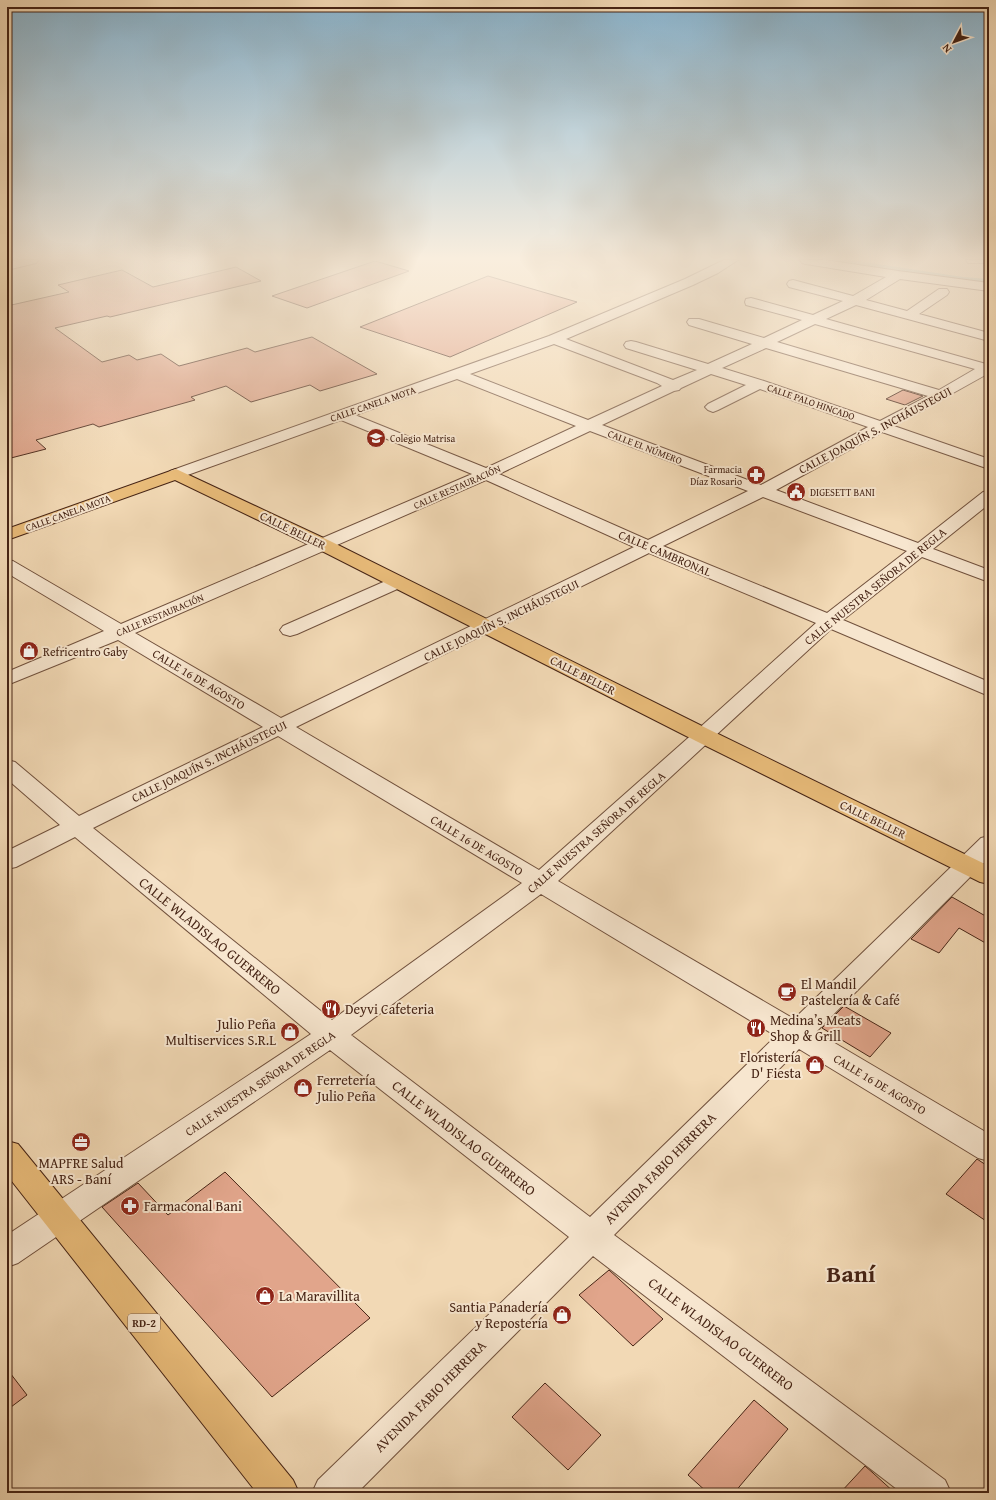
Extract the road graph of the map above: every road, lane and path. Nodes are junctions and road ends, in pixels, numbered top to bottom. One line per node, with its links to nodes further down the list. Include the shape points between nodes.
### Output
1 (575, 330): 7 (street, CALLE CANELA MOTA)
2 (723, 330): 8 (street)
3 (792, 330): 8 (street, CALLE RESTAURACIÓN)
4 (850, 330): 11 (street)
5 (964, 330): 6 (street)
6 (989, 337)
7 (554, 339): 12 (street, CALLE CANELA MOTA); 14 (street, via 662,380)
8 (766, 342): 10 (street, CALLE RESTAURACIÓN); 15 (street)
9 (631, 345): 10 (street, CALLE PALO HINCADO)
10 (710, 368): 13 (street, CALLE PALO HINCADO); 14 (street, CALLE RESTAURACIÓN)
11 (988, 368): 15 (street, CALLE JOAQUÍN S. INCHÁUSTEGUI)
12 (458, 374): 17 (street, CALLE CANELA MOTA); 18 (street, CALLE EL NÚMERO)
13 (759, 384): 16 (street); 19 (street, CALLE PALO HINCADO)
14 (674, 387): 18 (street, CALLE RESTAURACIÓN)
15 (941, 395): 19 (street, CALLE JOAQUÍN S. INCHÁUSTEGUI)
16 (712, 407)
17 (341, 415): 21 (street, CALLE CANELA MOTA); 22 (street, CALLE CAMBRONAL)
18 (590, 426): 22 (street, CALLE RESTAURACIÓN); 23 (street, CALLE EL NÚMERO)
19 (882, 426): 20 (street, CALLE PALO HINCADO); 23 (street, CALLE JOAQUÍN S. INCHÁUSTEGUI)
20 (989, 464)
21 (176, 474): 25 (main road, CALLE CANELA MOTA); 26 (main road, CALLE BELLER)
22 (486, 474): 26 (street, CALLE RESTAURACIÓN); 27 (street, CALLE CAMBRONAL)
23 (762, 491): 27 (street, CALLE JOAQUÍN S. INCHÁUSTEGUI); 28 (street, CALLE EL NÚMERO)
24 (989, 496): 28 (street, CALLE NUESTRA SEÑORA DE REGLA)
25 (7, 535)
26 (324, 545): 31 (main road, CALLE BELLER); 35 (street, CALLE RESTAURACIÓN)
27 (650, 547): 32 (street, CALLE CAMBRONAL); 33 (street, CALLE JOAQUÍN S. INCHÁUSTEGUI)
28 (918, 550): 30 (street, CALLE EL NÚMERO); 32 (street, CALLE NUESTRA SEÑORA DE REGLA)
29 (7, 565): 35 (street, CALLE 16 DE AGOSTO)
30 (989, 576)
31 (397, 582): 33 (main road, CALLE BELLER); 34 (street)
32 (829, 621): 37 (street, CALLE CAMBRONAL); 39 (street, CALLE NUESTRA SEÑORA DE REGLA)
33 (487, 626): 38 (street, CALLE JOAQUÍN S. INCHÁUSTEGUI); 39 (main road, CALLE BELLER)
34 (290, 630)
35 (120, 632): 36 (street, CALLE RESTAURACIÓN); 38 (street, CALLE 16 DE AGOSTO)
36 (7, 679)
37 (989, 690)
38 (279, 727): 41 (street, CALLE JOAQUÍN S. INCHÁUSTEGUI); 45 (street, CALLE 16 DE AGOSTO)
39 (704, 736): 44 (main road, CALLE BELLER); 45 (street, CALLE NUESTRA SEÑORA DE REGLA)
40 (7, 767): 41 (street, CALLE WLADISLAO GUERRERO)
41 (77, 827): 43 (street, CALLE JOAQUÍN S. INCHÁUSTEGUI); 47 (street, CALLE WLADISLAO GUERRERO)
42 (989, 844): 44 (street, AVENIDA FABIO HERRERA)
43 (7, 861)
44 (978, 870): 46 (street, AVENIDA FABIO HERRERA)
45 (541, 882): 46 (street, CALLE 16 DE AGOSTO); 47 (street, CALLE NUESTRA SEÑORA DE REGLA)
46 (796, 1034): 48 (street, CALLE 16 DE AGOSTO); 51 (street, AVENIDA FABIO HERRERA)
47 (331, 1035): 50 (street, CALLE NUESTRA SEÑORA DE REGLA); 51 (street, CALLE WLADISLAO GUERRERO)
48 (989, 1149)
49 (7, 1153): 50 (main road, RD-2)
50 (58, 1217): 52 (street, CALLE NUESTRA SEÑORA DE REGLA); 53 (main road, RD-2)
51 (591, 1236): 54 (street, AVENIDA FABIO HERRERA); 55 (street, CALLE WLADISLAO GUERRERO)
52 (7, 1253)
53 (280, 1493)
54 (331, 1493)
55 (932, 1493)

